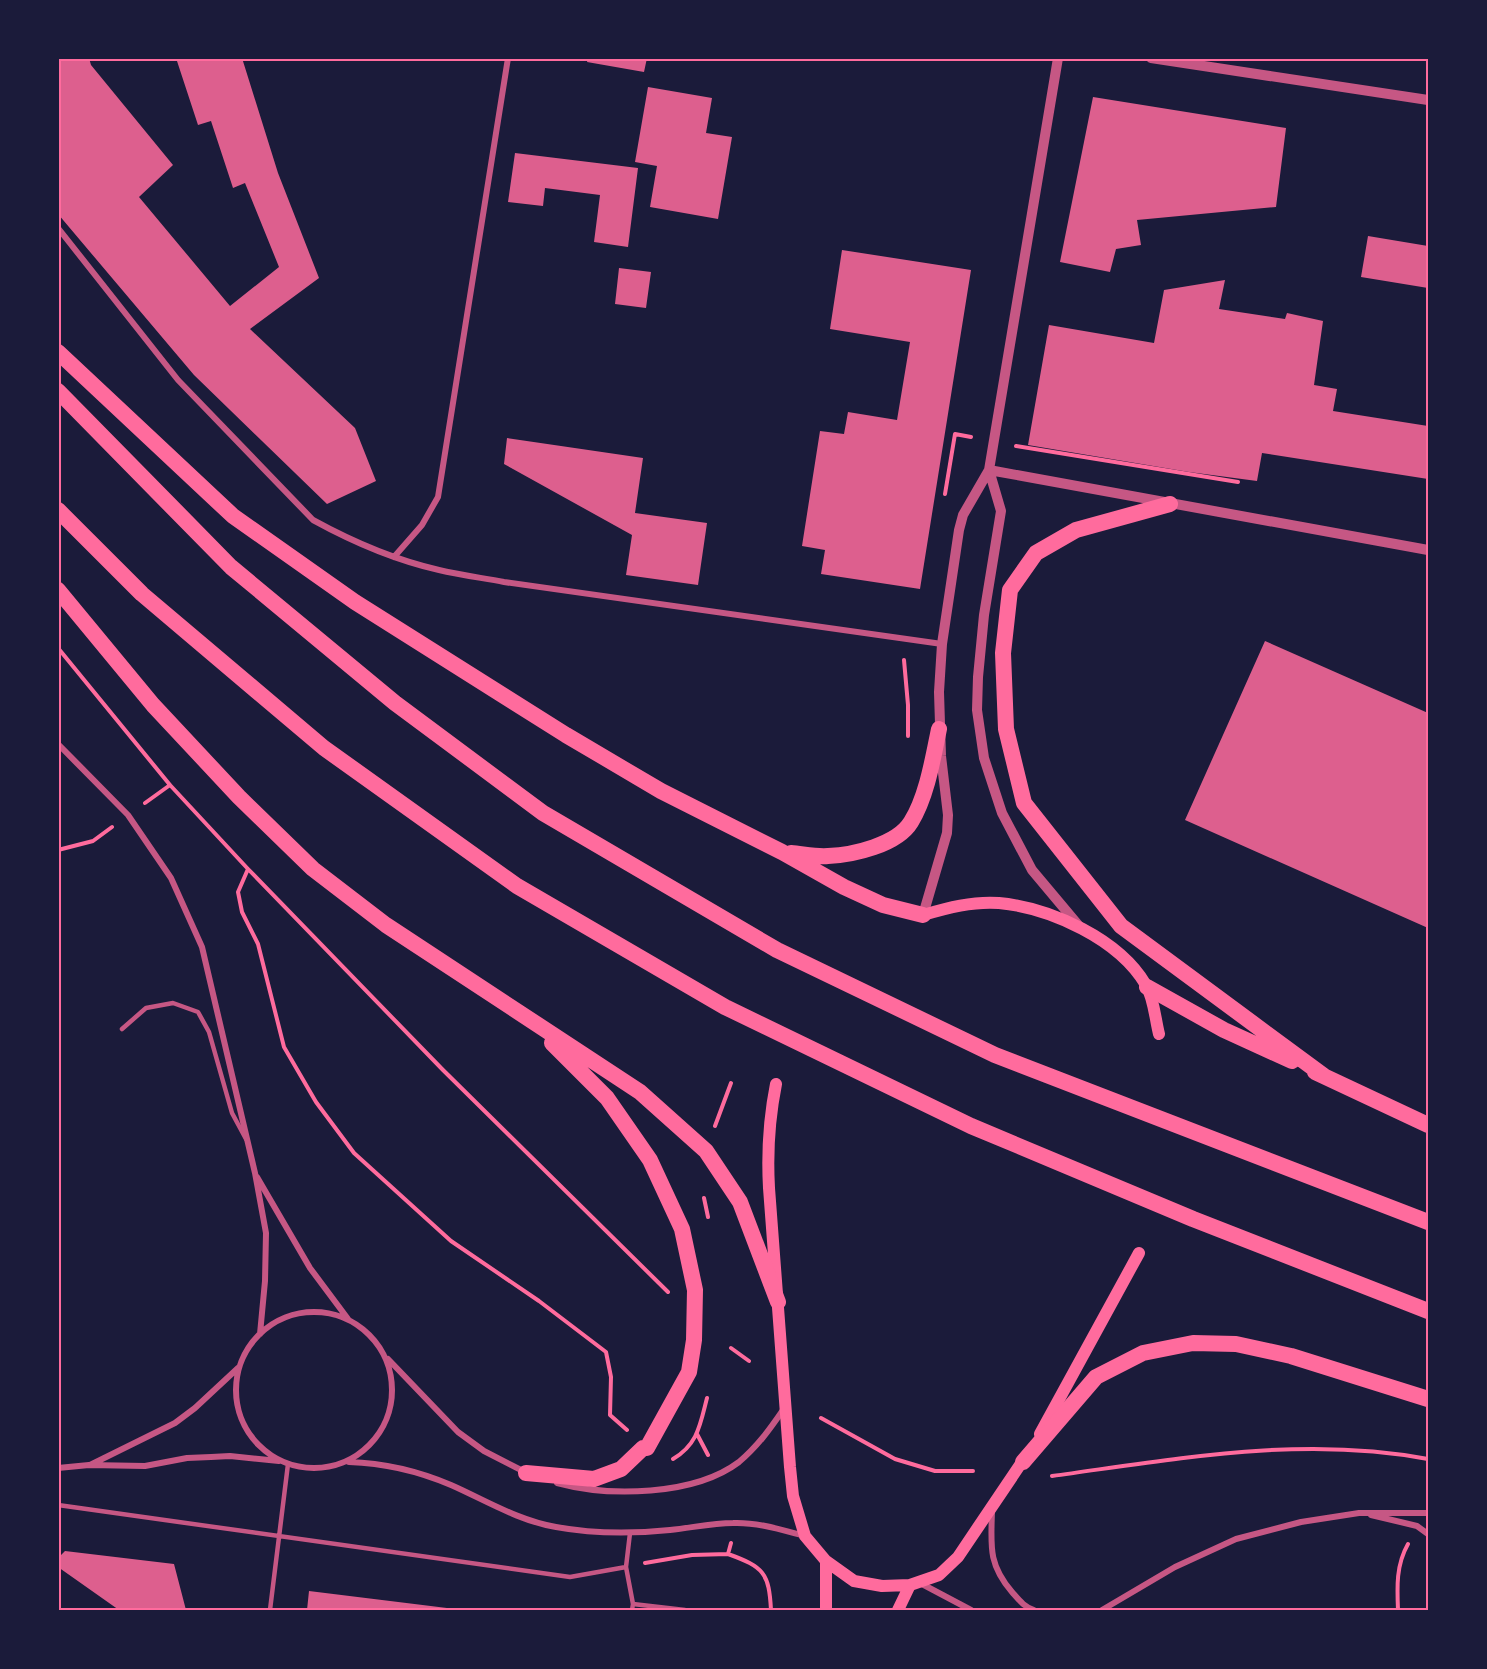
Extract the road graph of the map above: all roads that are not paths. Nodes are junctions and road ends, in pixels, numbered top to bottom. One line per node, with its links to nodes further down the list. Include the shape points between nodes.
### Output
1 (508, 58): 14 (street, via 438,497 422,525)
2 (994, 58): 3 (street)
3 (1007, 58)
4 (1058, 58): 10 (street)
5 (1151, 58): 6 (street)
6 (1428, 100)
7 (58, 228): 14 (street, via 178,380 313,520)
8 (58, 352): 19 (highway, via 233,516 355,602 566,735 662,791)
9 (58, 391): 31 (highway, via 231,567 395,703 543,813 777,950 996,1055)
10 (989, 470): 11 (street); 16 (street, via 963,515); 21 (street, via 1001,511 978,676 984,758 1002,813 1032,870)
11 (1170, 504): 13 (street); 26 (highway, via 1076,530 1036,552 1010,590 1004,653 1006,729 1024,803 1121,926)
12 (58, 510): 34 (highway, via 142,594 324,748 518,886 726,1008 971,1126)
13 (1428, 550)
14 (394, 557): 16 (street, via 504,582)
15 (58, 590): 23 (highway, via 153,705 313,869 386,925)
16 (942, 644): 17 (street)
17 (939, 729): 19 (highway, via 928,780 910,823 892,839 859,852 826,857); 20 (street, via 947,833)
18 (58, 744): 29 (street, via 128,816 171,878 202,947)
19 (782, 852): 20 (highway, via 883,905)
20 (923, 915): 21 (main road, via 955,906 999,903)
21 (1079, 926): 22 (main road, via 1134,968)
22 (1147, 987): 25 (main road); 26 (highway, via 1224,1030)
23 (525, 1017): 33 (highway, via 640,1092 706,1151 740,1203); 46 (highway, via 608,1098 650,1160 682,1229 695,1290 690,1372 647,1448 621,1469 594,1479)
24 (122, 1029): 29 (lane, via 146,1008 172,1003 198,1012 209,1032 232,1113)
25 (1159, 1034)
26 (1324, 1076): 28 (highway)
27 (776, 1084): 33 (main road, via 767,1154)
28 (1428, 1125)
29 (249, 1146): 30 (street)
30 (255, 1173): 35 (street, via 310,1268); 36 (street, via 266,1233)
31 (1428, 1222)
32 (1139, 1253): 43 (main road)
33 (778, 1302): 40 (main road)
34 (1428, 1311)
35 (349, 1320): 36 (street, via 324,1312 298,1313 275,1322); 37 (street, via 374,1339)
36 (260, 1334): 38 (street)
37 (384, 1355): 42 (street, via 392,1379 393,1398 388,1416 370,1446); 46 (street, via 458,1432)
38 (240, 1366): 41 (street, via 236,1397 244,1425 262,1449); 44 (street, via 175,1423)
39 (1428, 1400): 43 (highway, via 1291,1356 1236,1344 1193,1343 1143,1353 1095,1377)
40 (785, 1407): 46 (street, via 766,1434 738,1462 694,1482 652,1491 612,1492 570,1486); 54 (main road, via 793,1496)
41 (285, 1462): 42 (street, via 316,1468); 44 (street, via 230,1456 187,1458 145,1466); 53 (lane)
42 (345, 1462): 51 (street, via 396,1467 554,1527)
43 (1023, 1462): 48 (main road)
44 (89, 1465): 45 (street)
45 (59, 1468)
46 (526, 1473)
47 (58, 1505): 53 (lane)
48 (993, 1508): 57 (main road, via 958,1557 939,1575); 65 (street, via 991,1541 1000,1578 1026,1608)
49 (1359, 1513): 50 (street); 52 (street, via 1417,1526); 66 (street, via 1301,1522 1236,1539 1175,1567)
50 (1428, 1513)
51 (630, 1533): 54 (street, via 735,1523); 56 (lane)
52 (1428, 1534)
53 (280, 1536): 56 (lane, via 570,1577); 59 (lane)
54 (806, 1536): 55 (main road)
55 (826, 1562): 57 (main road, via 854,1581 882,1586); 62 (main road)
56 (626, 1567): 58 (lane)
57 (915, 1584): 63 (main road); 64 (street)
58 (633, 1604): 60 (lane); 61 (lane)
59 (270, 1611)
60 (632, 1611)
61 (685, 1611)
62 (826, 1611)
63 (898, 1611)
64 (971, 1611)
65 (1034, 1611)
66 (1102, 1611)

